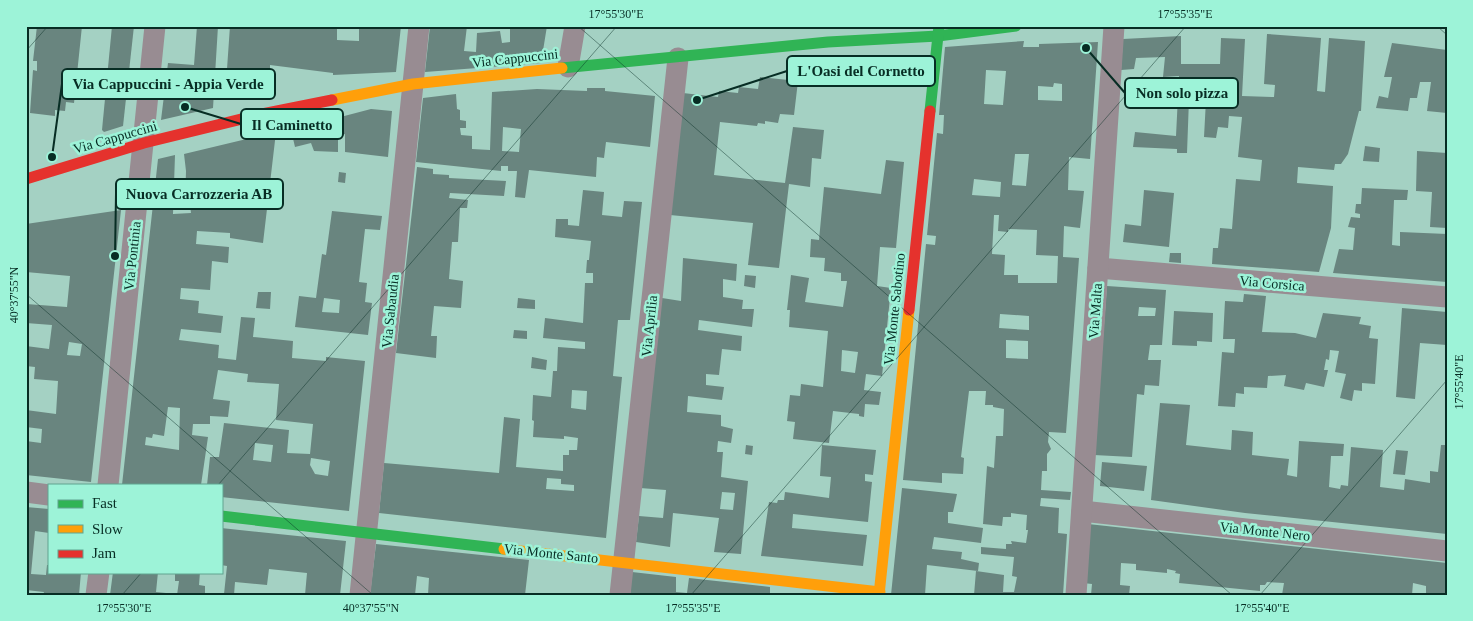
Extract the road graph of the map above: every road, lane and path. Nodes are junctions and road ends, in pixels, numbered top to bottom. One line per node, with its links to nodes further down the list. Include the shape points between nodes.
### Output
1 (155, 26): 11 (street, Via Pontinia)
2 (419, 26): 10 (street, Via Sabaudia)
3 (575, 26): 9 (street)
4 (1016, 26): 6 (street, Via Cappuccini)
5 (1114, 26): 13 (street, Via Malta)
6 (938, 31): 7 (street, Via Cappuccini); 24 (street, Via Monte Sabotino)
7 (829, 34): 8 (street, Via Cappuccini)
8 (678, 58): 9 (street, Via Cappuccini); 22 (street, Via Aprilia)
9 (568, 67): 10 (street, Via Cappuccini)
10 (412, 84): 11 (street, Via Cappuccini, via 262,114); 20 (street, Via Sabaudia)
11 (144, 143): 12 (street, Via Cappuccini); 15 (street, Via Pontinia)
12 (26, 179)
13 (1098, 268): 14 (street, Via Corsica); 18 (street, Via Malta)
14 (1447, 297)
15 (108, 484)
16 (26, 492): 17 (street)
17 (48, 495)
18 (1082, 511): 21 (street, Via Monte Nero); 28 (street, Via Malta)
19 (222, 516): 20 (street, Via Monte Santo)
20 (367, 533): 22 (street, Via Monte Santo); 26 (street, Via Sabaudia)
21 (1447, 551)
22 (624, 561): 24 (street, Via Monte Santo); 27 (street, Via Aprilia)
23 (99, 574): 25 (street)
24 (880, 593)
25 (96, 595)
26 (360, 595)
27 (620, 595)
28 (1076, 595)

